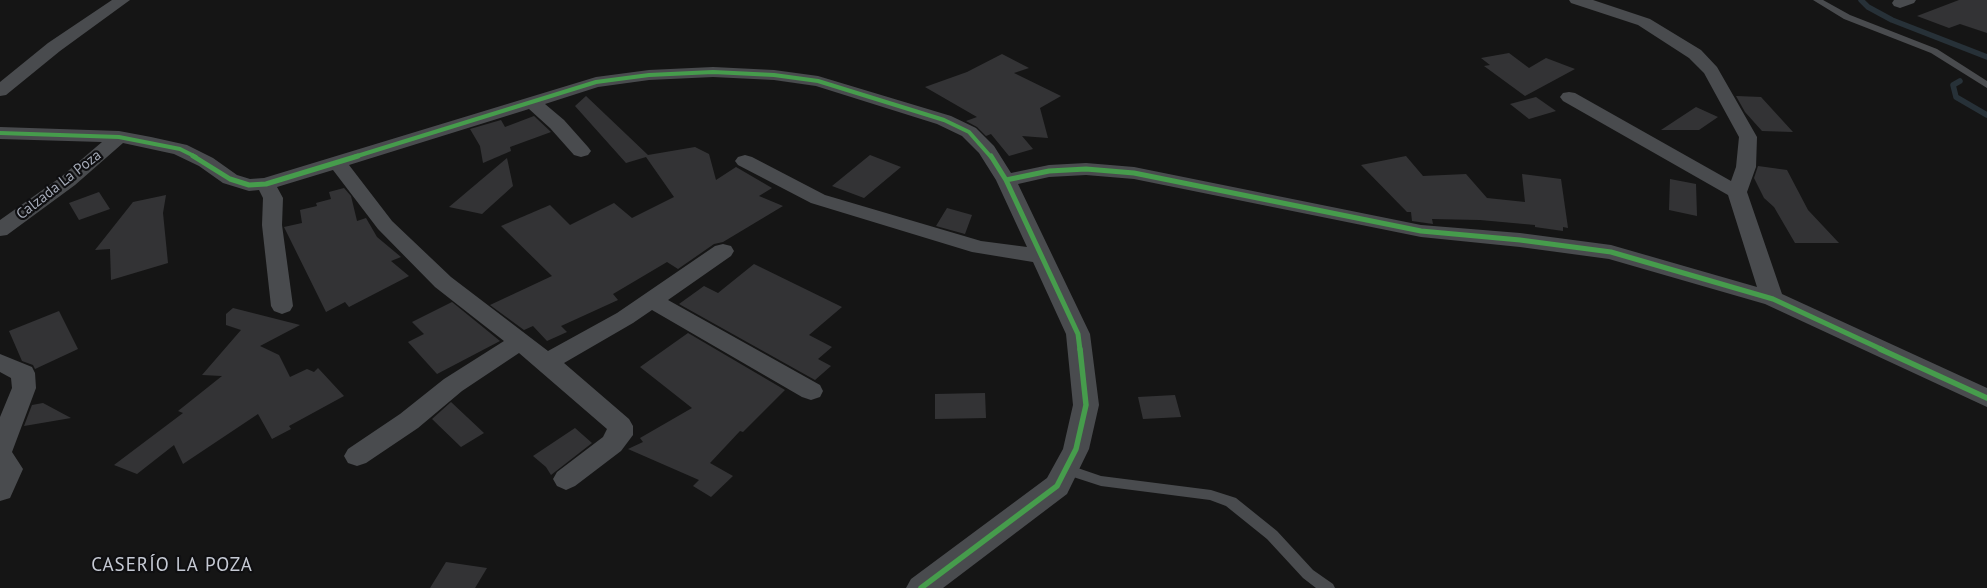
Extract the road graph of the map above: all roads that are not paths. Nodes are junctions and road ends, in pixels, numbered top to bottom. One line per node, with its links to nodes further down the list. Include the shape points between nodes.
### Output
1 (122, 0): 5 (street, via 54,47)
2 (1577, 0): 15 (street, via 1644,22 1696,54 1711,71 1748,137 1746,167)
3 (1817, 0): 4 (lane, via 1847,17 1934,51)
4 (1987, 85)
5 (0, 92)
6 (1569, 97): 15 (street)
7 (532, 102): 10 (street); 12 (street); 13 (street, via 596,82 649,74 721,72 818,81 944,120 969,132 987,150)
8 (0, 133): 9 (street, Calzada La Poza)
9 (118, 137): 14 (street, via 180,149 230,179 249,185); 16 (street, Calzada La Poza, via 68,181)
10 (581, 151)
11 (746, 161): 18 (street, via 818,199 861,214 980,247)
12 (337, 162): 14 (street); 22 (street, via 385,225 443,282)
13 (1006, 180): 18 (street); 19 (street, via 1048,171 1086,169 1134,173 1420,231 1611,252)
14 (266, 184): 21 (street, via 273,198 272,225)
15 (1737, 192): 19 (street)
16 (0, 230)
17 (723, 251): 20 (street)
18 (1041, 256): 30 (street, via 1078,334 1086,405 1076,449)
19 (1773, 299): 26 (street)
20 (651, 300): 24 (street); 25 (street)
21 (282, 306)
22 (519, 342): 24 (street); 29 (street, via 453,385 409,421)
23 (0, 362): 27 (street, via 23,373 24,388)
24 (547, 362): 31 (street, via 620,426 620,435 612,444)
25 (810, 391)
26 (1987, 398)
27 (0, 449)
28 (0, 456): 32 (street, via 10,469)
29 (357, 456)
30 (1066, 469): 33 (street, via 1056,486); 34 (lane, via 1101,480 1211,495 1232,502 1272,535 1308,574)
31 (566, 479)
32 (0, 490)
33 (921, 588)
34 (1328, 588)

